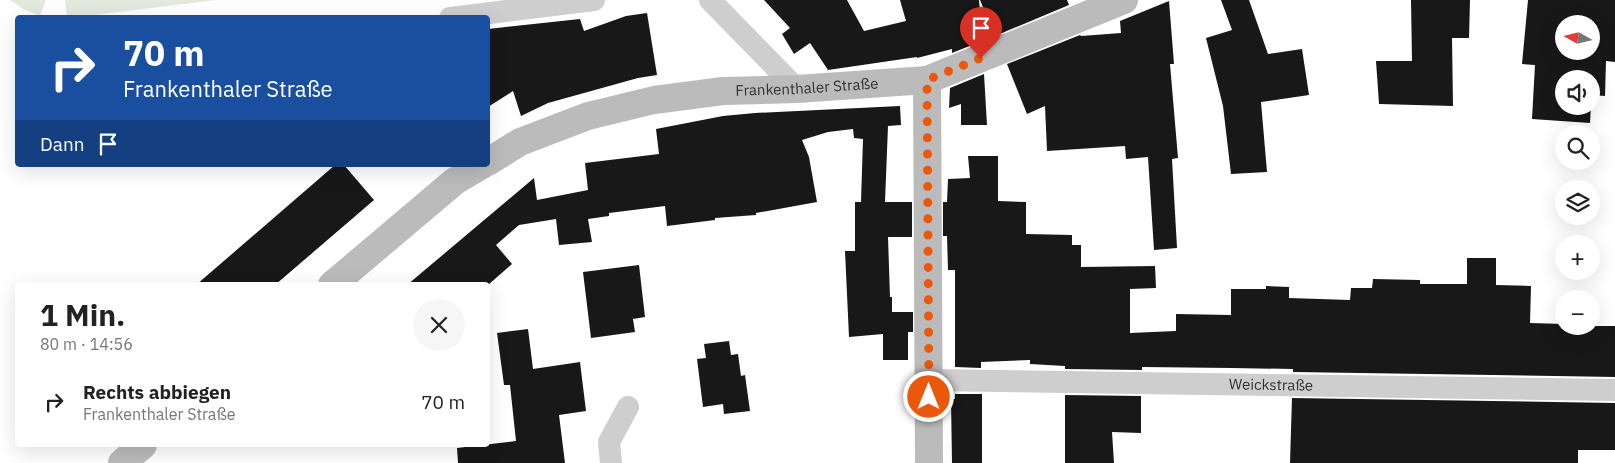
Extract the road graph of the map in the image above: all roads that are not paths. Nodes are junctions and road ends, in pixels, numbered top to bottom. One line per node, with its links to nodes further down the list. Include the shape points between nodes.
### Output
1 (594, 0): 4 (street)
2 (710, 0): 6 (street)
3 (1124, 0): 5 (street, Frankenthaler Straße)
4 (474, 15)
5 (927, 80): 6 (street, Frankenthaler Straße); 10 (street)
6 (797, 88): 7 (street, Frankenthaler Straße, via 723,91 654,100 588,116 520,142)
7 (490, 161)
8 (479, 167): 9 (street, via 455,181)
9 (336, 282)
10 (929, 380): 11 (street, Weickstraße); 16 (street)
11 (1615, 390)
12 (628, 407): 15 (street, via 609,442)
13 (140, 447): 14 (street)
14 (122, 463)
15 (611, 463)
16 (929, 463)

